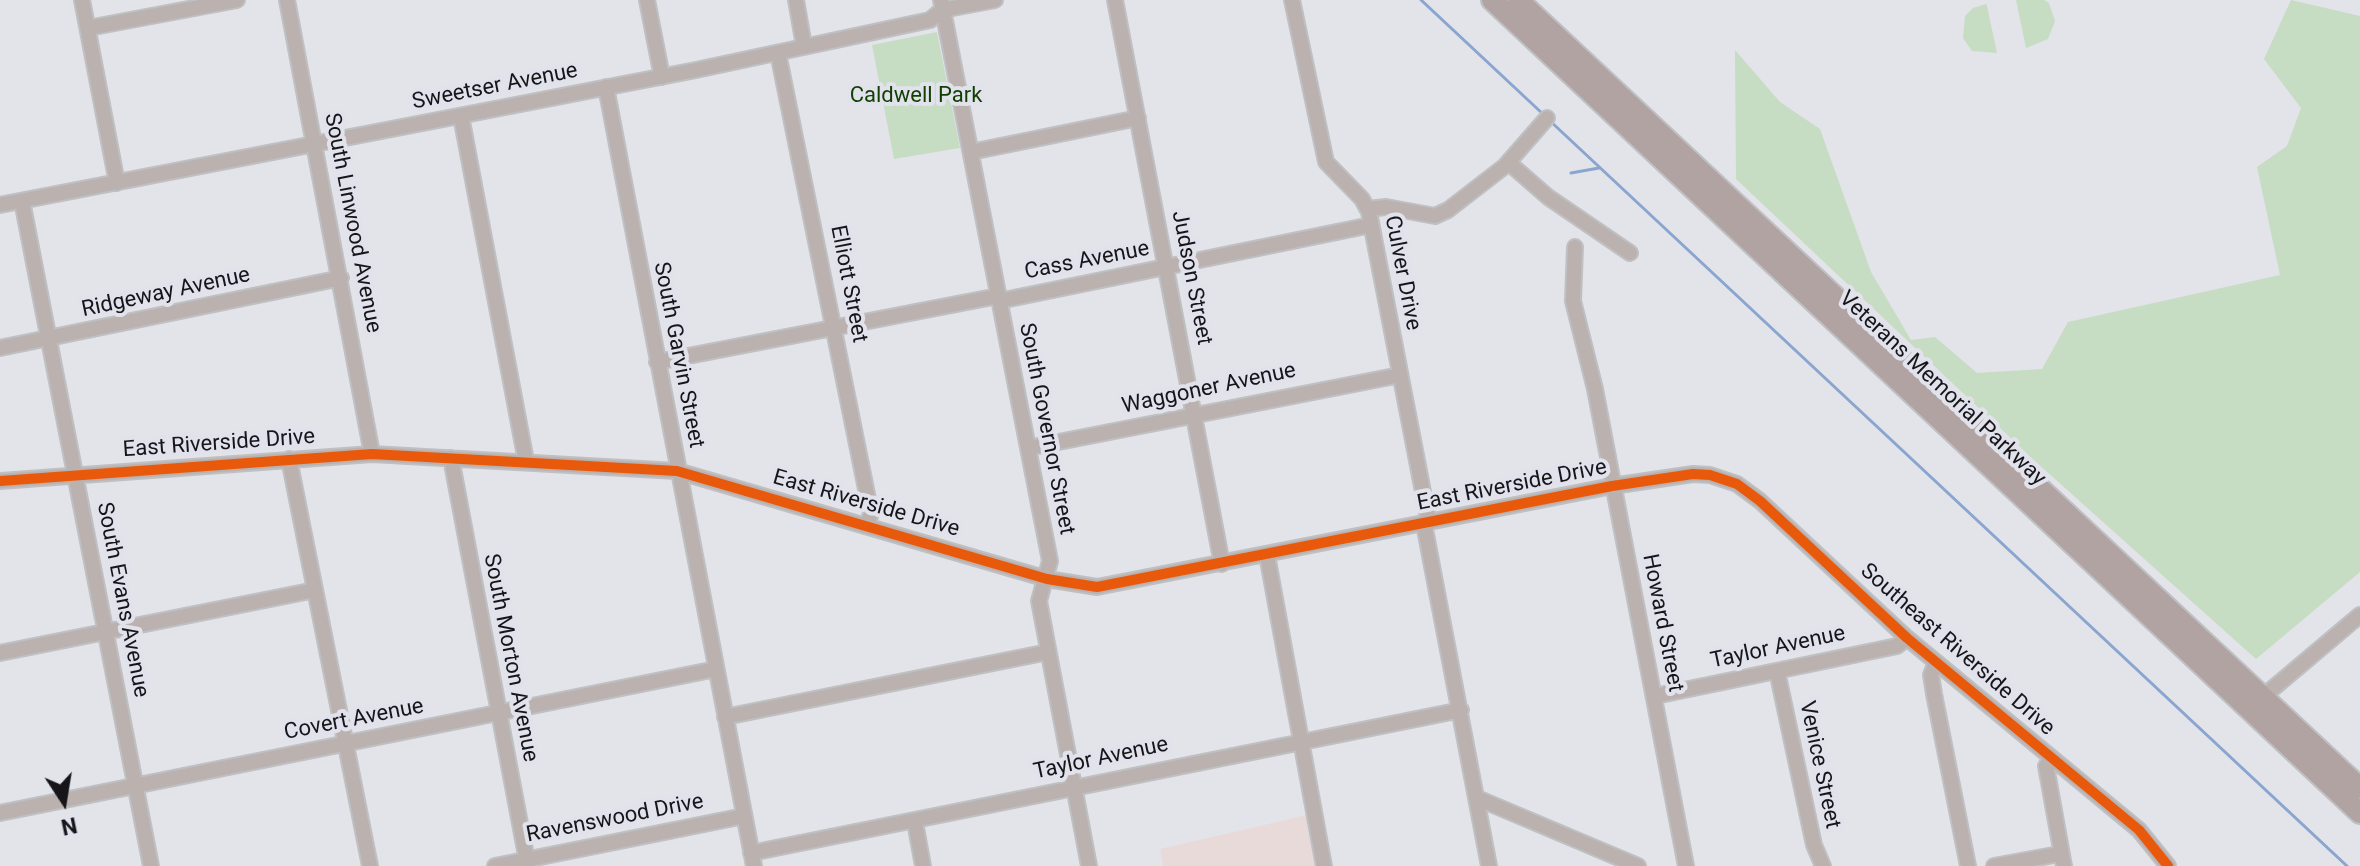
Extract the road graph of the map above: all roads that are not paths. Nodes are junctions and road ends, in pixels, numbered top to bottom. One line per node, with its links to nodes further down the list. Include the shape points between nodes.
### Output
1 (82, 0): 12 (street)
2 (237, 0): 12 (street)
3 (287, 0): 20 (street, South Linwood Avenue)
4 (647, 0): 15 (street)
5 (796, 0): 13 (street)
6 (995, 0): 11 (street, Sweetser Avenue)
7 (1115, 0): 18 (street, Judson Street)
8 (1292, 0): 26 (street, Culver Drive, via 1326,162)
9 (1492, 0): 64 (highway, Veterans Memorial Parkway)
10 (1518, 0): 64 (highway, Veterans Memorial Parkway)
11 (942, 5): 13 (street, Sweetser Avenue, via 930,20); 21 (street, South Governor Street)
12 (88, 28): 23 (street)
13 (804, 46): 14 (street, Sweetser Avenue)
14 (778, 53): 15 (street, Sweetser Avenue); 33 (street, Elliott Street)
15 (662, 77): 16 (street, Sweetser Avenue)
16 (606, 87): 17 (street, Sweetser Avenue); 36 (street, South Garvin Street)
17 (461, 116): 20 (street, Sweetser Avenue); 43 (street)
18 (1138, 118): 21 (street); 30 (street, Judson Street)
19 (1547, 118): 22 (street)
20 (315, 145): 23 (street, Sweetser Avenue); 31 (street, South Linwood Avenue)
21 (971, 152): 32 (street, South Governor Street)
22 (1509, 163): 26 (street, via 1435,216); 29 (street, via 1548,197)
23 (117, 183): 24 (street, Sweetser Avenue)
24 (22, 201): 25 (street, Sweetser Avenue); 34 (street, South Evans Avenue)
25 (0, 205)
26 (1368, 209): 27 (street, Culver Drive)
27 (1371, 225): 30 (street, Cass Avenue); 37 (street, Culver Drive)
28 (1575, 247): 48 (street, Howard Street, via 1573,301)
29 (1630, 253)
30 (1166, 267): 32 (street, Cass Avenue); 38 (street, Judson Street)
31 (341, 278): 34 (street, Ridgeway Avenue); 40 (street, South Linwood Avenue)
32 (998, 298): 33 (street, Cass Avenue); 39 (street, South Governor Street)
33 (834, 327): 36 (street, Cass Avenue); 50 (street, Elliott Street, via 871,514)
34 (49, 339): 35 (street, Ridgeway Avenue); 45 (street, South Evans Avenue)
35 (0, 348)
36 (657, 362): 44 (street, South Garvin Street)
37 (1400, 375): 38 (street, Waggoner Avenue); 49 (street, Culver Drive)
38 (1194, 415): 39 (street, Waggoner Avenue); 52 (street, Judson Street)
39 (1028, 448): 53 (street, South Governor Street, via 1050,561)
40 (372, 454): 41 (street, East Riverside Drive); 42 (street, East Riverside Drive)
41 (451, 458): 43 (street, East Riverside Drive); 66 (street, South Morton Avenue)
42 (289, 459): 45 (street, East Riverside Drive); 54 (street)
43 (526, 461): 44 (street, East Riverside Drive)
44 (677, 471): 50 (street, East Riverside Drive); 61 (street, South Garvin Street)
45 (75, 473): 47 (street, East Riverside Drive); 56 (street, South Evans Avenue)
46 (1710, 475): 48 (street, East Riverside Drive); 57 (street, Southeast Riverside Drive, via 1746,490)
47 (0, 481)
48 (1612, 486): 49 (street, East Riverside Drive); 63 (street, Howard Street)
49 (1427, 523): 51 (street, East Riverside Drive); 65 (street, Culver Drive)
50 (867, 524): 53 (street, East Riverside Drive)
51 (1267, 555): 52 (street, East Riverside Drive); 68 (street)
52 (1222, 564): 53 (street, East Riverside Drive, via 1097,587)
53 (1047, 579): 58 (street, South Governor Street, via 1039,601)
54 (315, 590): 56 (street); 69 (street)
55 (2360, 615): 64 (street)
56 (105, 631): 59 (street); 71 (street, South Evans Avenue)
57 (1907, 638): 60 (street, Southeast Riverside Drive); 62 (street, Taylor Avenue, via 1897,646)
58 (1048, 652): 67 (street); 72 (street, South Governor Street)
59 (0, 653)
60 (1936, 662): 70 (street, Southeast Riverside Drive); 92 (street, via 1934,694)
61 (716, 669): 66 (street, Covert Avenue); 67 (street, South Garvin Street)
62 (1777, 671): 63 (street, Taylor Avenue); 91 (street, Venice Street)
63 (1655, 696): 90 (street, Howard Street)
64 (2256, 703): 73 (highway, Veterans Memorial Parkway); 76 (highway, Veterans Memorial Parkway)
65 (1461, 710): 68 (street, Taylor Avenue); 74 (street, Culver Drive)
66 (499, 713): 69 (street, Covert Avenue); 81 (street, South Morton Avenue)
67 (725, 717): 77 (street, South Garvin Street)
68 (1302, 741): 72 (street, Taylor Avenue); 87 (street)
69 (345, 744): 71 (street, Covert Avenue); 83 (street)
70 (2052, 759): 80 (street, via 2046,766); 94 (street, Southeast Riverside Drive, via 2139,830)
71 (135, 787): 75 (street, Covert Avenue); 82 (street, South Evans Avenue)
72 (1073, 787): 78 (street, Taylor Avenue); 86 (street, South Governor Street)
73 (2360, 788)
74 (1477, 798): 88 (street, Culver Drive); 89 (street)
75 (0, 813)
76 (2360, 813)
77 (744, 816): 79 (street, South Garvin Street); 81 (street, Ravenswood Drive)
78 (915, 822): 79 (street, Taylor Avenue); 85 (street)
79 (752, 860)
80 (2062, 860): 93 (street)
81 (527, 863): 84 (street, Ravenswood Drive)
82 (151, 866)
83 (370, 866)
84 (495, 866)
85 (923, 866)
86 (1089, 866)
87 (1324, 866)
88 (1489, 866)
89 (1638, 866)
90 (1686, 866)
91 (1823, 866)
92 (1968, 866)
93 (1994, 866)
94 (2168, 866)

